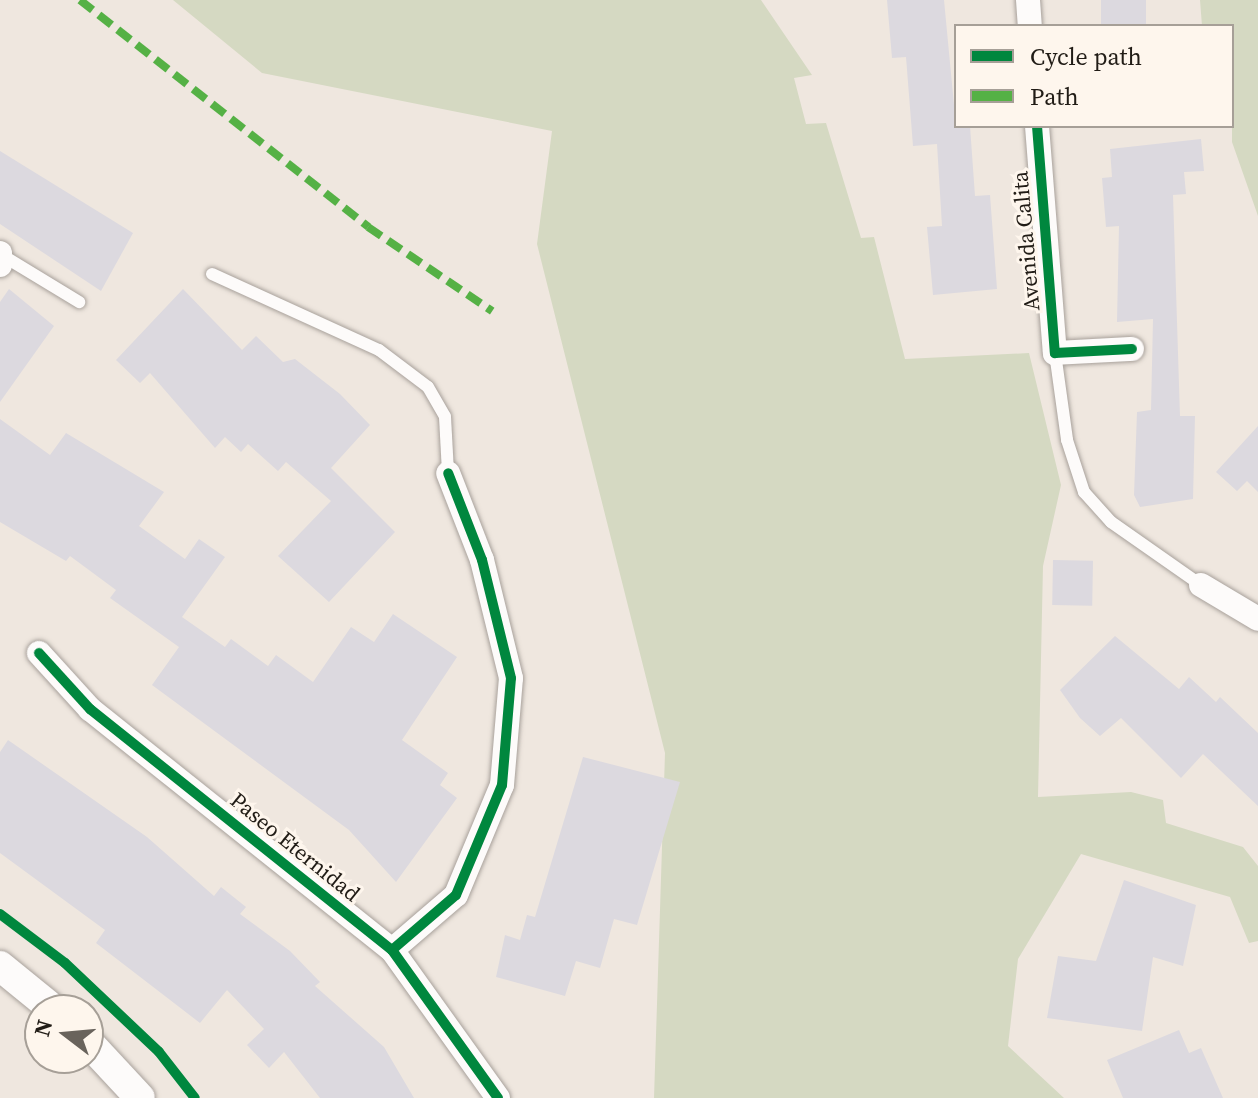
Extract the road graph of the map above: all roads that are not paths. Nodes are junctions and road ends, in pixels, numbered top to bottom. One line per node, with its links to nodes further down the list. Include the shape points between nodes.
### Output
1 (1028, 0): 2 (street)
2 (1030, 24)
3 (1037, 128): 8 (street, Avenida Calita)
4 (2, 258): 6 (lane)
5 (212, 274): 9 (lane, via 379,350 428,387 445,417)
6 (79, 302)
7 (1132, 349): 8 (street)
8 (1055, 353): 10 (lane, via 1067,440 1084,492 1111,522)
9 (448, 473): 13 (street, via 482,560 511,678 502,785 456,895)
10 (1201, 585): 11 (street)
11 (1258, 619)
12 (39, 653): 13 (street, Paseo Eternidad, via 90,709)
13 (392, 950): 18 (street, Paseo Eternidad)
14 (0, 966): 15 (street)
15 (34, 994)
16 (104, 1059): 17 (street)
17 (140, 1098)
18 (498, 1098)

